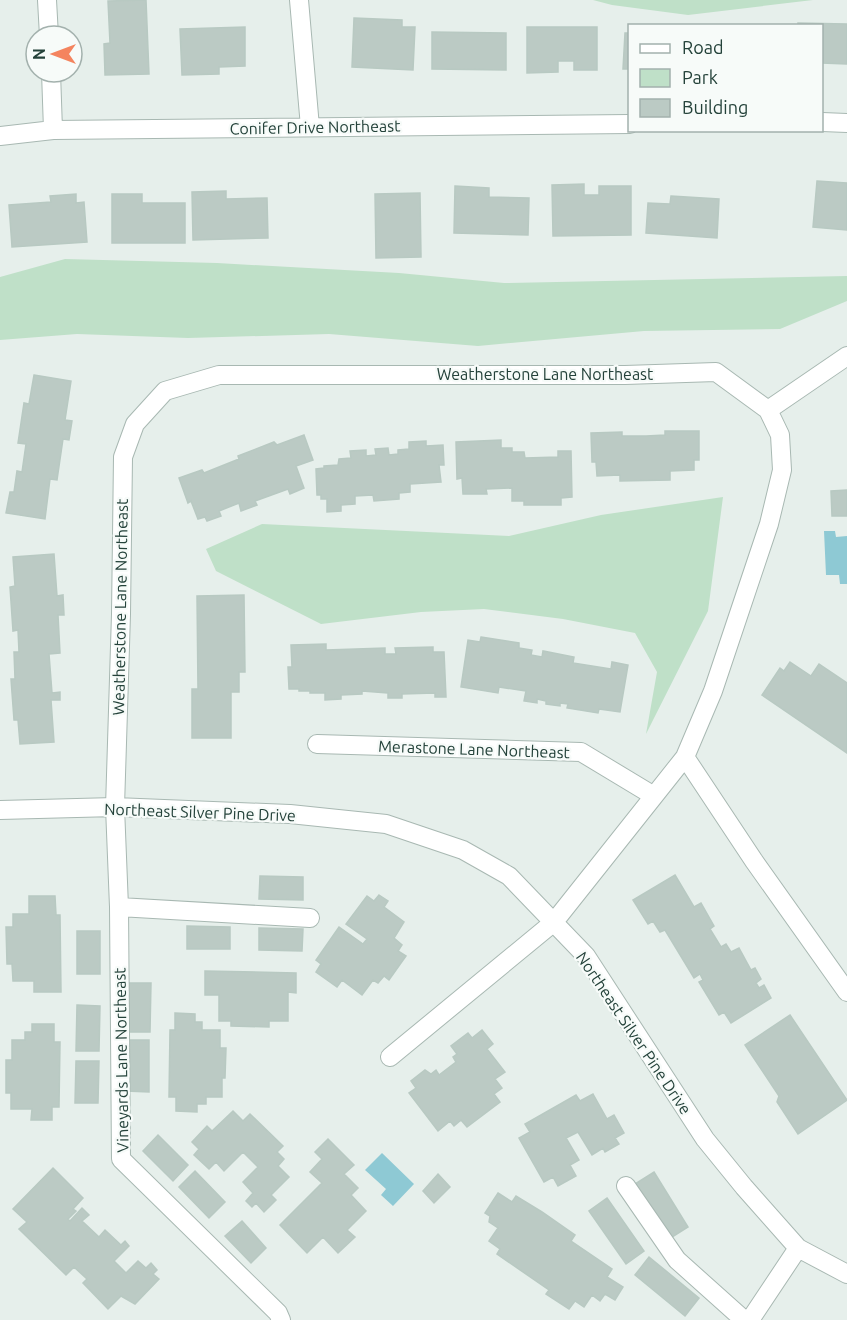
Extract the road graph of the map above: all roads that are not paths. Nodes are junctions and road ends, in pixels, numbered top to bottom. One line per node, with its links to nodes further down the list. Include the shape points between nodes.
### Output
1 (47, 0): 3 (street)
2 (299, 0): 8 (street)
3 (48, 24)
4 (51, 84): 9 (street)
5 (823, 122): 6 (street)
6 (847, 123)
7 (628, 124): 8 (street, Conifer Drive Northeast)
8 (310, 127): 9 (street, Conifer Drive Northeast)
9 (53, 130): 10 (street, Conifer Drive Northeast)
10 (0, 136)
11 (847, 356): 12 (street)
12 (768, 410): 14 (street, Weatherstone Lane Northeast, via 780,435 782,470 777,492 713,691); 16 (street, Weatherstone Lane Northeast, via 716,372 219,375 165,391 135,424 123,458)
13 (317, 744): 15 (street, Merastone Lane Northeast, via 581,752)
14 (685, 757): 15 (street, Weatherstone Lane Northeast); 21 (street)
15 (654, 796): 20 (street, Weatherstone Lane Northeast)
16 (115, 807): 17 (street, Northeast Silver Pine Drive); 18 (street, Vineyards Lane Northeast); 20 (street, Northeast Silver Pine Drive, via 290,814 386,824 463,850 509,876)
17 (0, 810)
18 (119, 907): 19 (street); 26 (street, Vineyards Lane Northeast, via 121,1159 278,1313)
19 (310, 918)
20 (554, 922): 22 (street, Weatherstone Lane Northeast); 24 (street, Northeast Silver Pine Drive, via 586,956 705,1139)
21 (847, 992)
22 (390, 1057)
23 (626, 1186): 27 (street, via 677,1260)
24 (798, 1248): 25 (street, Northeast Silver Pine Drive); 28 (street)
25 (847, 1274)
26 (280, 1320)
27 (744, 1320)
28 (750, 1320)

